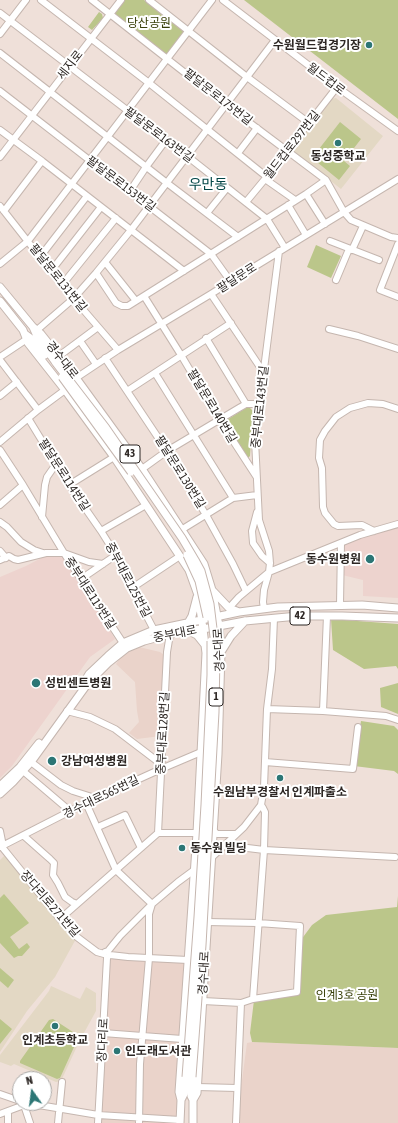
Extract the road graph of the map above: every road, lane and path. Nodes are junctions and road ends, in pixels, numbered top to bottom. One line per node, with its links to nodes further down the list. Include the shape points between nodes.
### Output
1 (26, 0): 10 (street)
2 (41, 0): 13 (street, 세지로)
3 (92, 0): 9 (street)
4 (121, 0): 9 (street, 세지로)
5 (149, 0): 11 (street)
6 (212, 0): 11 (street)
7 (223, 0): 14 (street, 월드컵로)
8 (0, 13): 10 (street, 팔달문로163번길)
9 (110, 14): 13 (street, 세지로); 16 (street, 팔달문로175번길)
10 (10, 21): 12 (street); 17 (street, 팔달문로163번길)
11 (188, 31): 16 (street); 18 (street)
12 (0, 34)
13 (91, 38): 17 (street, 세지로); 19 (street)
14 (275, 40): 18 (street); 20 (street, 월드컵로)
15 (0, 53): 22 (street, 세지로)
16 (167, 58): 19 (street); 23 (street, 팔달문로175번길)
17 (70, 66): 22 (street, 세지로); 24 (street, 팔달문로163번길)
18 (247, 77): 23 (street); 26 (street)
19 (149, 83): 24 (street); 28 (street)
20 (337, 88): 26 (street, 월드컵로297번길); 30 (street, 월드컵로)
21 (0, 91): 25 (street)
22 (49, 92): 25 (street, 세지로); 31 (street)
23 (226, 104): 27 (street, 팔달문로175번길); 28 (street)
24 (128, 110): 31 (street); 33 (street, 팔달문로163번길)
25 (31, 115): 32 (street, 세지로); 38 (street, 팔달문로153번길)
26 (310, 123): 34 (street, 월드컵로297번길)
27 (257, 128): 34 (street, 팔달문로175번길); 35 (street)
28 (208, 129): 35 (street); 36 (street)
29 (0, 130): 32 (street)
30 (398, 132)
31 (107, 137): 38 (street); 40 (street)
32 (13, 140): 37 (street, 세지로); 39 (street)
33 (166, 140): 36 (street, 팔달문로163번길); 40 (street)
34 (286, 150): 41 (street, 월드컵로297번길); 43 (street, 팔달문로175번길)
35 (238, 154): 41 (street)
36 (187, 156): 44 (street); 46 (street, 팔달문로163번길)
37 (0, 157)
38 (90, 160): 45 (street); 47 (street, 팔달문로153번길)
39 (42, 161): 45 (street); 55 (street)
40 (146, 167): 44 (street); 47 (street)
41 (266, 178): 50 (street); 51 (street, 월드컵로297번길)
42 (398, 179): 56 (street, 팔달문로)
43 (326, 180): 48 (street); 56 (street, 팔달문로175번길)
44 (166, 183): 52 (street); 57 (street)
45 (71, 184): 49 (street); 66 (street)
46 (227, 188): 51 (street, 팔달문로163번길); 57 (street)
47 (130, 191): 52 (street, 팔달문로153번길)
48 (306, 194): 50 (street); 60 (street)
49 (86, 196): 54 (street); 73 (street)
50 (295, 200): 53 (street)
51 (246, 202): 59 (street, 팔달문로163번길)
52 (150, 205): 62 (street); 72 (street, 팔달문로153번길)
53 (288, 205): 59 (street); 63 (street)
54 (101, 207): 58 (street); 77 (street)
55 (2, 208): 66 (street, 팔달문로131번길)
56 (344, 212): 60 (street, 팔달문로); 61 (street, via 351,220)
57 (206, 213): 64 (street)
58 (116, 218): 62 (street); 82 (street)
59 (267, 218): 64 (street); 69 (street, 팔달문로163번길)
60 (325, 224): 63 (street, 팔달문로)
61 (363, 226): 65 (street, via 391,238); 70 (street)
62 (131, 230): 75 (street); 78 (street)
63 (306, 235): 69 (street, 팔달문로)
64 (238, 237): 72 (street)
65 (398, 238)
66 (28, 241): 73 (street, 팔달문로131번길); 76 (street)
67 (330, 241): 70 (street)
68 (398, 244): 86 (street, via 380,290)
69 (285, 248): 71 (street, 팔달문로)
70 (351, 249): 74 (street); 80 (street)
71 (279, 251): 81 (street, 팔달문로); 107 (street, 중부대로143번길)
72 (211, 254): 78 (street); 81 (street, 팔달문로153번길)
73 (40, 257): 77 (street, 팔달문로131번길)
74 (379, 260)
75 (105, 262): 79 (street); 89 (street)
76 (0, 264)
77 (52, 271): 82 (street, 팔달문로131번길)
78 (184, 271): 85 (street)
79 (96, 273): 87 (street); 89 (street, via 116,303 128,306)
80 (336, 280)
81 (231, 282): 84 (street, 팔달문로)
82 (62, 285): 87 (street, 팔달문로131번길)
83 (0, 287): 93 (main road, 경수대로 / 1)
84 (212, 294): 90 (street); 91 (street, 팔달문로)
85 (144, 296): 89 (street); 91 (street, 팔달문로140번길)
86 (398, 297)
87 (73, 299): 92 (street, 팔달문로131번길); 93 (street)
88 (0, 301): 95 (main road, 경수대로 / 1)
89 (136, 301)
90 (231, 323): 96 (street); 107 (street)
91 (161, 324): 98 (street, 팔달문로); 100 (street, 팔달문로140번길)
92 (98, 327): 97 (street); 98 (street, 팔달문로131번길)
93 (35, 329): 104 (main road, 경수대로 / 1, via 37,336)
94 (329, 329): 99 (street)
95 (26, 336): 101 (street); 104 (main road, 경수대로 / 1); 110 (main road, 경수대로 / 43)
96 (206, 338): 100 (street); 113 (street)
97 (80, 341): 104 (street); 105 (street)
98 (118, 350): 102 (street, 팔달문로)
99 (398, 350)
100 (181, 355): 106 (street); 118 (street, 팔달문로140번길)
101 (0, 357)
102 (105, 358): 105 (street, 팔달문로); 111 (street, 팔달문로130번길)
103 (0, 360): 109 (street)
104 (56, 361): 108 (main road, 경수대로 / 43); 220 (main road, 1, bridge, via 182,538 201,571 210,604 216,653 215,712 203,930)
105 (96, 364): 108 (street, 팔달문로)
106 (155, 373): 111 (street); 119 (street)
107 (264, 373): 114 (street, 중부대로143번길)
108 (76, 378): 125 (main road, 경수대로 / 43)
109 (17, 382): 112 (street); 116 (street)
110 (65, 390): 116 (street); 123 (main road, 경수대로 / 43)
111 (127, 391): 122 (street, 팔달문로130번길)
112 (0, 396)
113 (246, 404): 114 (street); 118 (street)
114 (260, 404): 126 (street, 중부대로143번길, via 255,440)
115 (398, 409): 140 (street, via 368,403 350,408 336,417 320,440 319,458 325,513 338,526 362,525)
116 (38, 410): 117 (street)
117 (28, 418): 120 (street); 124 (street, 팔달문로114번길)
118 (219, 420): 119 (street); 126 (street, 팔달문로140번길)
119 (194, 436): 122 (street); 130 (street)
120 (0, 442)
121 (0, 450): 127 (street)
122 (167, 451): 125 (street); 134 (street, 팔달문로130번길)
123 (114, 457): 128 (street); 132 (main road, 경수대로 / 43)
124 (56, 464): 128 (street, 팔달문로114번길); 135 (street, via 45,486)
125 (142, 469): 138 (main road, 경수대로 / 43)
126 (256, 476): 129 (street, 중부대로143번길)
127 (23, 485): 131 (street); 135 (street)
128 (69, 485): 139 (street, 팔달문로114번길)
129 (257, 494): 130 (street); 133 (street, 중부대로143번길)
130 (233, 498): 134 (street)
131 (0, 505)
132 (146, 505): 139 (street); 146 (main road, 경수대로 / 43)
133 (258, 507): 148 (street, 중부대로143번길); 148 (street, via 252,531 253,543)
134 (206, 515): 138 (street); 154 (street, 팔달문로130번길)
135 (42, 517): 144 (street)
136 (0, 522): 143 (street, via 21,542 40,553)
137 (398, 524): 140 (street)
138 (181, 530): 153 (main road, 경수대로 / 43, via 204,564)
139 (101, 531): 145 (street, 중부대로125번길)
140 (374, 531): 141 (street)
141 (341, 543): 150 (street); 156 (street)
142 (0, 551): 147 (street)
143 (46, 553): 144 (street); 147 (street, via 18,560 9,556)
144 (64, 553): 149 (street, 중부대로119번길); 151 (street, 중부대로119번길)
145 (116, 555): 149 (street); 152 (street, 중부대로125번길)
146 (180, 556): 152 (street); 155 (main road, 경수대로 / 43, via 189,570)
147 (3, 559)
148 (270, 563): 150 (street, 중부대로143번길)
149 (103, 564): 151 (street)
150 (269, 572): 154 (street); 159 (street, 중부대로143번길, via 264,590)
151 (81, 579): 172 (street, 중부대로119번길)
152 (132, 588): 170 (street, 중부대로125번길)
153 (212, 590): 157 (main road, 43); 162 (main road, 경수대로)
154 (246, 591): 157 (street)
155 (198, 595): 165 (main road, 경수대로 / 43); 167 (main road)
156 (340, 605): 158 (main road, 중부대로 / 42); 159 (main road, 중부대로 / 42)
157 (229, 608): 160 (main road, 43)
158 (398, 608)
159 (264, 609): 160 (main road, 중부대로 / 42)
160 (239, 612): 162 (main road, 중부대로 / 42)
161 (326, 616): 163 (main road, 중부대로 / 42); 164 (main road, 중부대로 / 42); 177 (street)
162 (217, 617): 165 (main road, 중부대로 / 42); 168 (main road, 경수대로)
163 (274, 618): 166 (main road, 중부대로 / 42); 175 (street)
164 (398, 618)
165 (202, 620): 167 (main road, 중부대로 / 42); 169 (main road, 경수대로 / 43)
166 (245, 621): 168 (main road, 중부대로 / 42); 174 (main road)
167 (188, 626): 169 (main road, 중부대로 / 42); 170 (main road, 중부대로 / 42); 171 (main road, 중부대로 / 42); 173 (main road)
168 (219, 626): 169 (main road, 중부대로 / 42); 174 (main road, 경수대로)
169 (203, 628): 173 (main road, 경수대로)
170 (154, 630): 172 (main road, 중부대로 / 42)
171 (170, 634): 176 (main road, 중부대로 / 42, via 144,640 116,656 88,683); 183 (street, 중부대로128번길)
172 (123, 643): 185 (main road, 중부대로 / 42, via 89,674 20,767)
173 (205, 645): 180 (main road, 경수대로)
174 (221, 652): 192 (main road, 경수대로)
175 (267, 709): 177 (street); 182 (street)
176 (67, 711): 181 (main road, 중부대로 / 42); 183 (street, via 90,717 115,729)
177 (323, 711): 178 (street, via 386,716)
178 (398, 720)
179 (358, 727): 182 (street, via 353,769)
180 (201, 752): 183 (street, 경수대로565번길); 195 (main road, 경수대로)
181 (31, 762): 184 (main road, 중부대로 / 42); 187 (street, via 60,785)
182 (265, 762): 189 (street)
183 (161, 766): 187 (street, 경수대로565번길); 194 (street, 중부대로128번길)
184 (23, 771): 186 (main road, 중부대로 / 42); 190 (street)
185 (0, 786)
186 (0, 794)
187 (96, 798): 188 (street, 경수대로565번길)
188 (86, 803): 190 (street, 경수대로565번길); 191 (street)
189 (261, 805): 196 (street, via 244,827); 201 (street, via 265,812)
190 (70, 811): 197 (street, 경수대로565번길)
191 (98, 827): 200 (street, via 124,815); 204 (street)
192 (213, 830): 196 (street, via 217,834); 202 (main road, 경수대로)
193 (0, 831): 199 (street)
194 (158, 833): 195 (street); 200 (street)
195 (197, 834): 205 (main road, 경수대로)
196 (235, 834): 198 (street)
197 (24, 836): 199 (street, 경수대로565번길); 206 (street, via 54,863 54,875 65,896)
198 (223, 845): 201 (street); 202 (street)
199 (2, 847): 208 (street, 장다리로271번길)
200 (141, 848): 204 (street)
201 (264, 850): 203 (street); 210 (street)
202 (211, 857): 205 (street); 209 (main road, 경수대로)
203 (395, 857)
204 (116, 870): 206 (street); 207 (street)
205 (194, 870): 207 (street); 213 (main road, 경수대로)
206 (77, 904): 208 (street)
207 (152, 904): 211 (street, via 120,936); 212 (street, via 149,914)
208 (60, 919): 211 (street, 장다리로271번길, via 85,944 97,952)
209 (208, 922): 210 (street); 215 (main road, 경수대로)
210 (258, 923): 214 (street); 214 (street, via 300,926 297,992)
211 (107, 954): 212 (street, via 117,957); 217 (street, 장다리로)
212 (148, 958): 213 (street); 218 (street)
213 (188, 960): 219 (main road, 경수대로)
214 (253, 999): 216 (street)
215 (203, 1001): 216 (street); 222 (main road, 경수대로)
216 (241, 1002): 223 (street)
217 (103, 1033): 218 (street); 234 (street, 장다리로)
218 (142, 1036): 219 (street); 235 (street)
219 (182, 1039): 226 (main road, 경수대로, via 179,1092)
220 (189, 1077): 226 (main road, 경수대로 / 1); 227 (main road, 경수대로 / 1)
221 (62, 1082): 229 (street)
222 (197, 1086): 223 (street); 227 (main road, 경수대로)
223 (237, 1088): 242 (street)
224 (0, 1094): 225 (street)
225 (12, 1098)
226 (181, 1100): 236 (main road, 경수대로 / 1)
227 (193, 1100): 241 (main road, 경수대로 / 1)
228 (52, 1107): 229 (street)
229 (59, 1108): 234 (street); 239 (street)
230 (12, 1109): 231 (street)
231 (8, 1111): 233 (street); 237 (street)
232 (26, 1111): 238 (street)
233 (0, 1114)
234 (98, 1115): 235 (street); 240 (street, 장다리로)
235 (139, 1120): 236 (street)
236 (180, 1121)
237 (8, 1123)
238 (30, 1123)
239 (58, 1123)
240 (98, 1123)
241 (193, 1123)
242 (236, 1123)

